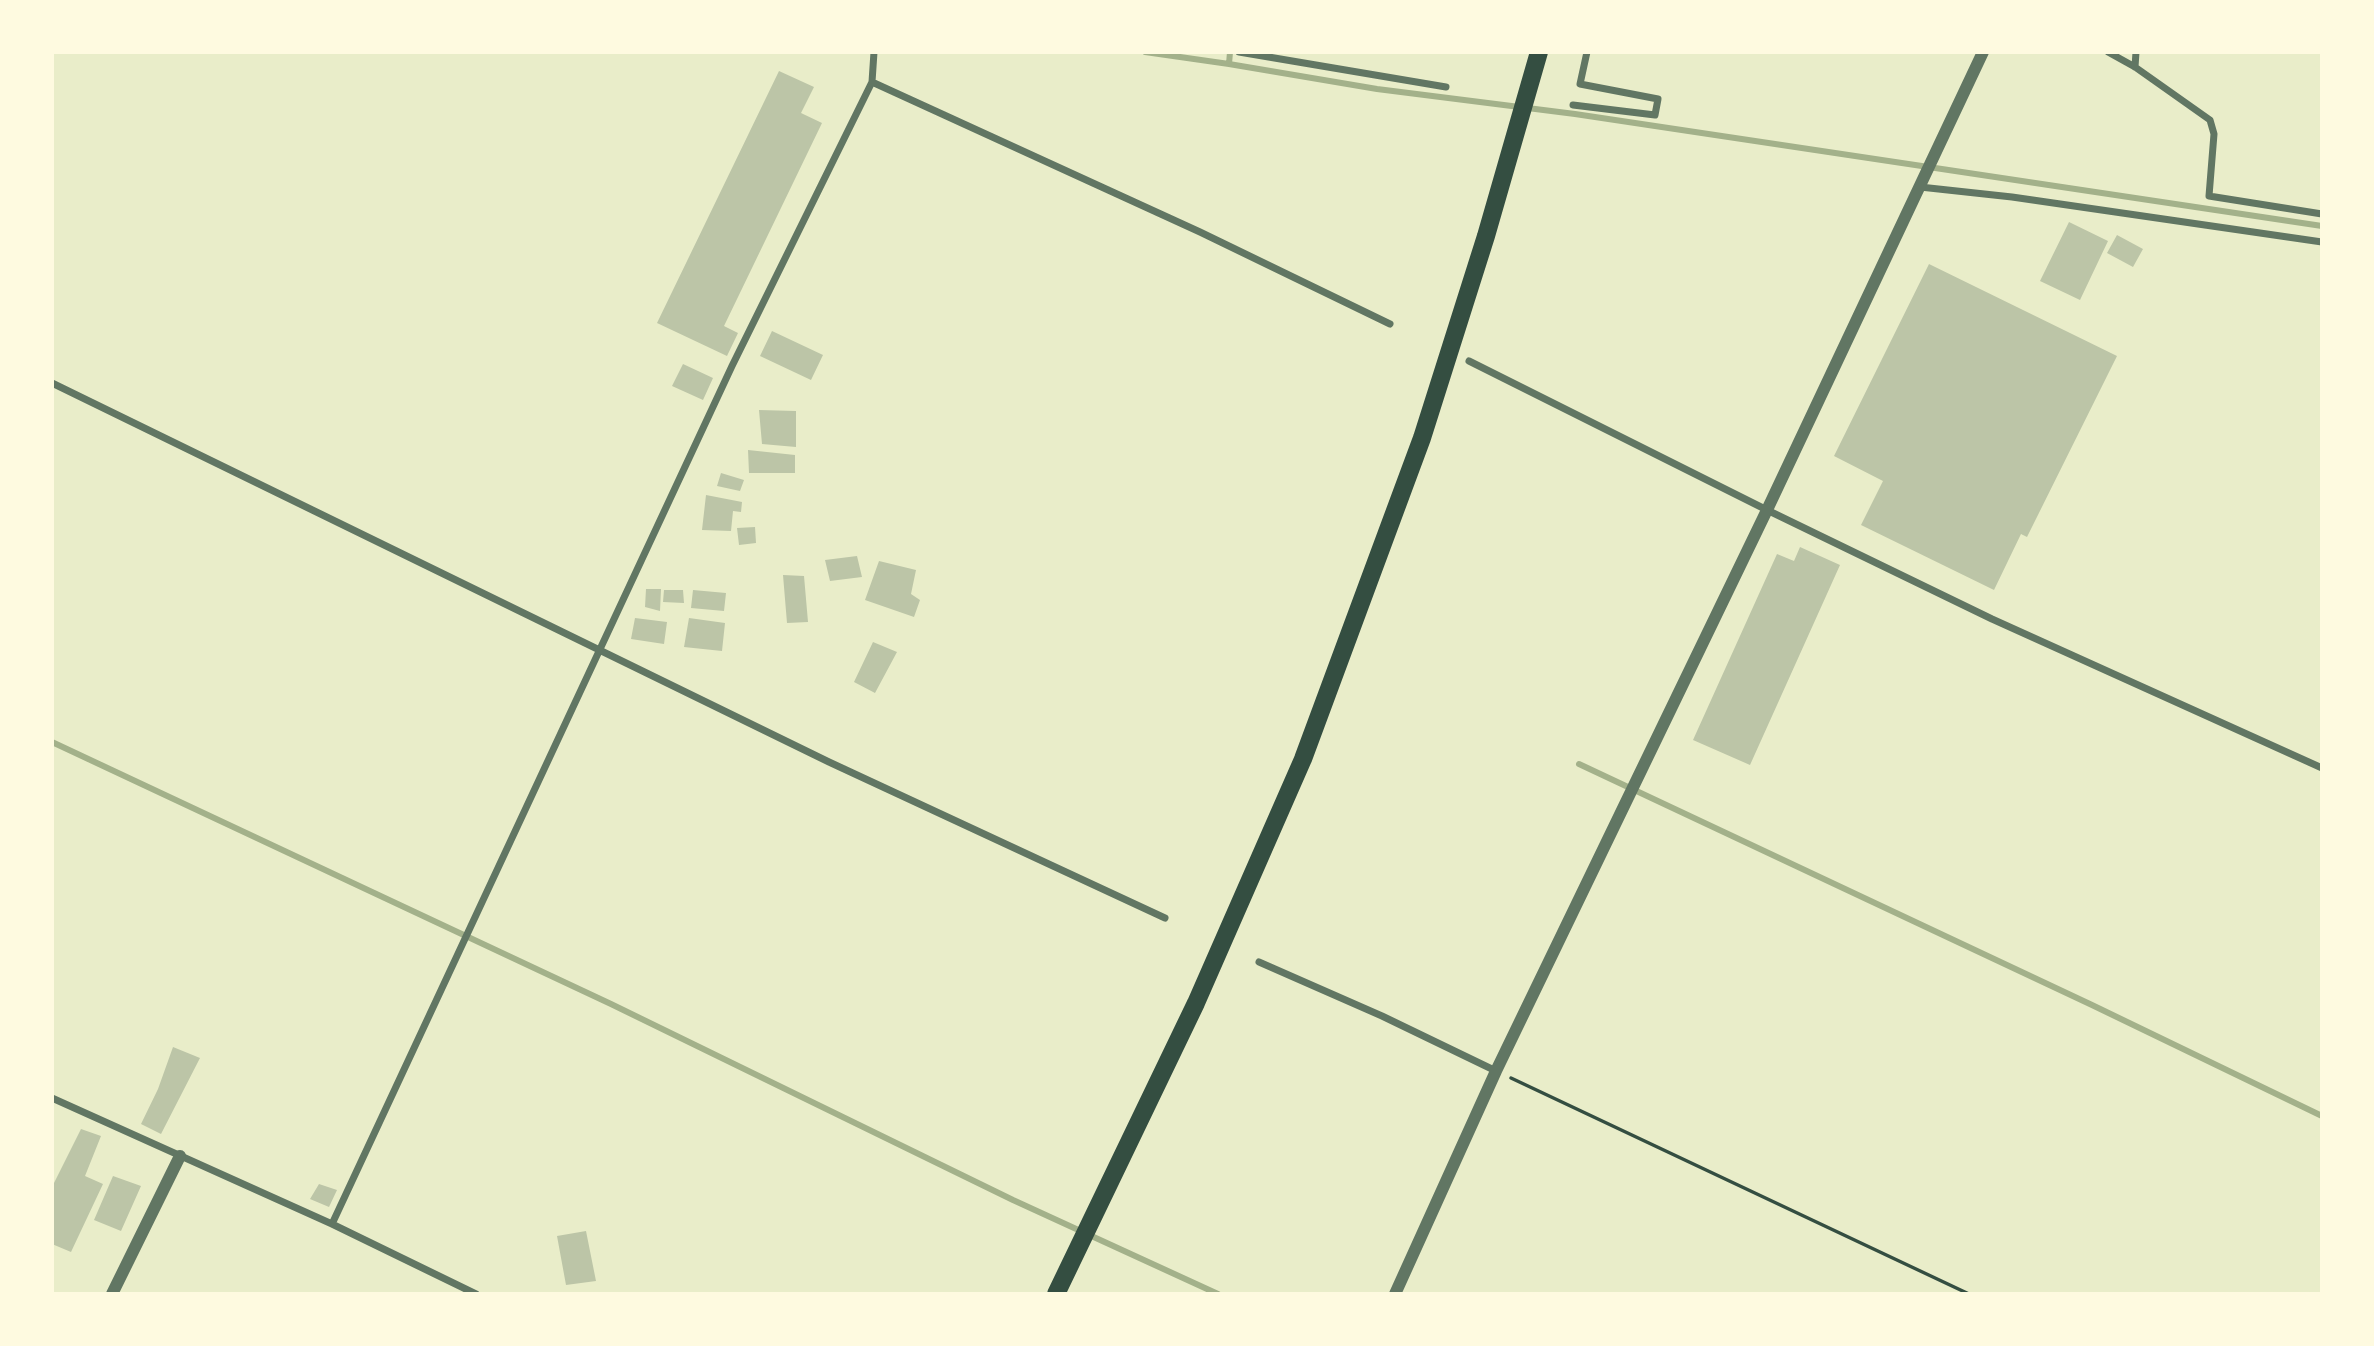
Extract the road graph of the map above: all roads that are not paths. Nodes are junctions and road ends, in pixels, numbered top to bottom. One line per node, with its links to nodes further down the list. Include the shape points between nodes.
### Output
1 (874, 52): 9 (street)
2 (1239, 52): 10 (street)
3 (1539, 52): 29 (highway, via 1422,438 1303,759 1196,1003)
4 (1587, 52): 11 (street, via 1580,84 1658,99 1654,115)
5 (1983, 52): 12 (street)
6 (2108, 52): 8 (street)
7 (2136, 52): 8 (street)
8 (2135, 67): 13 (street, via 2210,120 2214,134 2209,196)
9 (872, 82): 15 (street); 19 (street)
10 (1446, 87)
11 (1573, 105)
12 (1920, 187): 14 (street); 18 (street)
13 (2322, 214)
14 (2322, 242)
15 (1390, 324)
16 (1469, 361): 18 (street)
17 (52, 383): 19 (street)
18 (1768, 510): 20 (street, via 1992,619); 23 (street)
19 (599, 651): 21 (street); 26 (street)
20 (2322, 768)
21 (1166, 918)
22 (1259, 962): 23 (street)
23 (1496, 1071): 30 (street)
24 (52, 1098): 25 (street)
25 (180, 1156): 26 (street); 27 (street)
26 (332, 1224): 28 (street)
27 (112, 1293)
28 (476, 1293)
29 (1056, 1293)
30 (1395, 1293)

